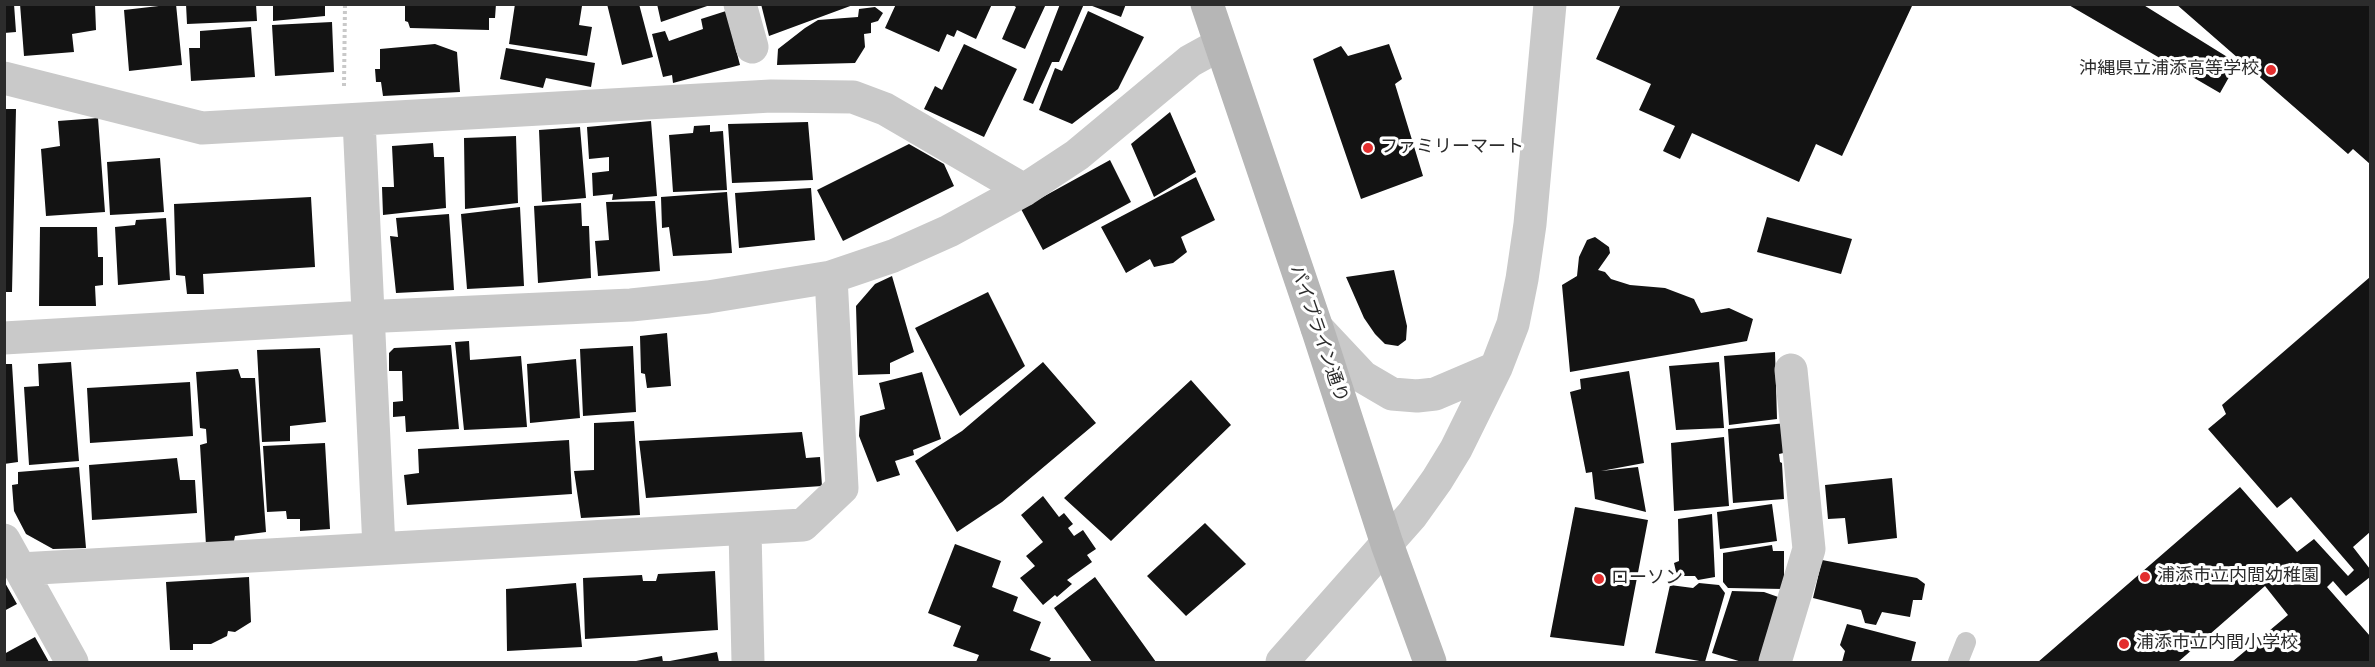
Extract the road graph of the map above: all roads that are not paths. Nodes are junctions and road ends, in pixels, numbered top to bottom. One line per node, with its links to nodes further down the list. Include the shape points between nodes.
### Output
1 (740, 4): 4 (street)
2 (1550, 4): 12 (street, via 1524,268 1513,324)
3 (1213, 23): 7 (street, via 1190,61 1077,156); 10 (main road, パイプライン通り)
4 (752, 47)
5 (4, 78): 6 (street, via 202,128)
6 (351, 120): 7 (street, via 771,96 853,97 885,109); 9 (street)
7 (1024, 190): 8 (street, via 893,256)
8 (831, 277): 9 (street, via 719,296 631,305); 14 (street, via 842,488 804,525)
9 (368, 317): 11 (street); 17 (street)
10 (1317, 328): 12 (street, via 1364,377 1392,394 1435,394); 16 (main road, パイプライン通り)
11 (4, 338)
12 (1496, 368): 16 (street, via 1442,472)
13 (1791, 370): 24 (street, via 1809,549)
14 (745, 530): 17 (street); 21 (street)
15 (4, 540): 18 (street)
16 (1387, 544): 22 (street); 23 (main road, パイプライン通り)
17 (379, 548): 18 (street)
18 (20, 570): 20 (street)
19 (1966, 642): 25 (lane)
20 (72, 663)
21 (748, 663)
22 (1282, 663)
23 (1430, 663)
24 (1776, 663)
25 (1958, 663)

